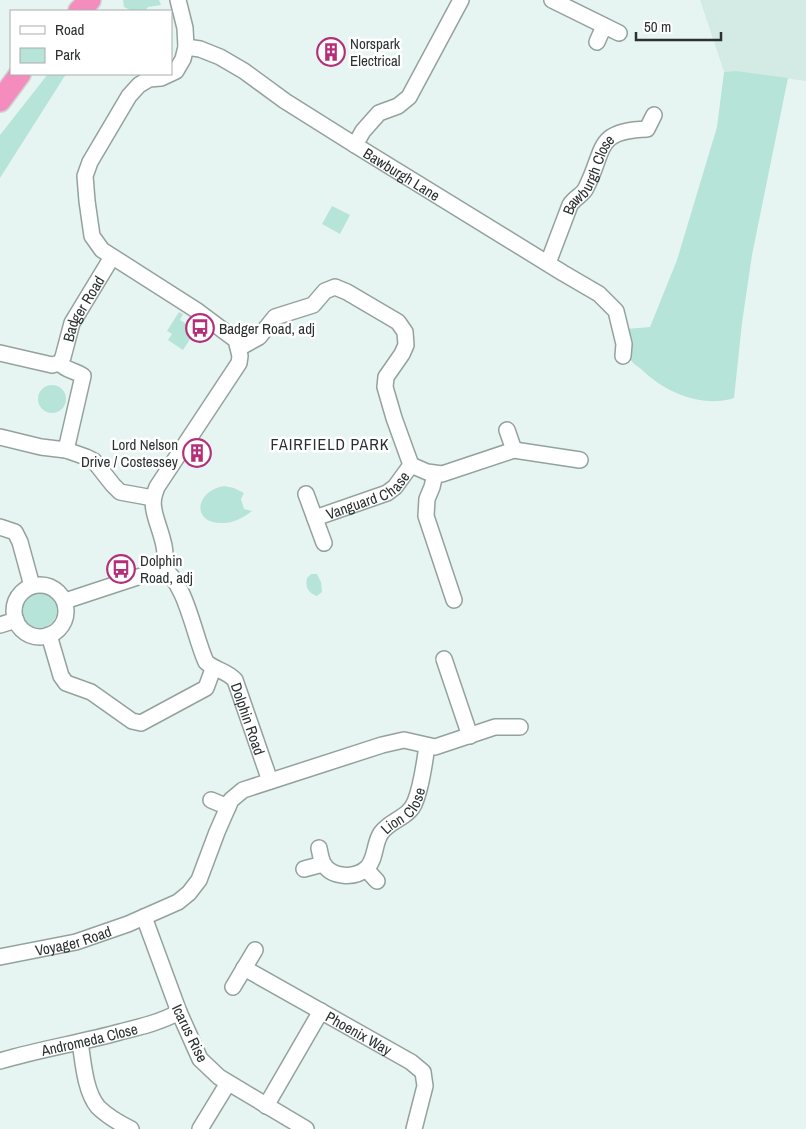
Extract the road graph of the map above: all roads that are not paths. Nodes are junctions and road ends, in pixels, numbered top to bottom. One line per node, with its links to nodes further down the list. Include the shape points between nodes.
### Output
1 (76, 0): 6 (highway)
2 (90, 0): 7 (highway)
3 (178, 0): 11 (street)
4 (461, 0): 17 (street, via 409,97 398,106 379,113)
5 (552, 0): 8 (street)
6 (68, 10)
7 (79, 10)
8 (604, 26): 9 (street); 10 (street)
9 (619, 33)
10 (597, 42)
11 (186, 47): 12 (street, via 183,59); 17 (street, Bawburgh Lane, via 200,48 220,57)
12 (172, 73)
13 (19, 75): 15 (highway)
14 (167, 75): 18 (street, via 149,79 129,96 85,176 92,236)
15 (0, 101)
16 (654, 115): 19 (street, Bawburgh Close, via 648,129 616,133 607,139 586,190 570,205)
17 (355, 145): 19 (street, Bawburgh Lane)
18 (112, 257): 20 (street, via 196,310 236,340); 23 (street, Badger Road, via 72,322)
19 (548, 263): 22 (street, Bawburgh Lane, via 599,294 616,312 624,344)
20 (238, 348): 29 (street, Vanguard Chase, via 259,337 275,317 313,305 335,280 347,292 398,322 405,332 406,345 386,377 385,387); 32 (street, via 239,363 232,376 174,459)
21 (0, 353): 23 (street, via 52,365)
22 (623, 356)
23 (60, 363): 26 (street, via 83,376)
24 (507, 430): 27 (street)
25 (0, 437): 26 (street, via 41,448)
26 (66, 450): 32 (street, via 94,461 120,492)
27 (514, 450): 28 (street); 30 (street, via 453,471)
28 (580, 460)
29 (411, 465): 30 (street, Vanguard Chase); 33 (street, Vanguard Chase, via 395,488 387,493)
30 (434, 474): 38 (street, via 426,516)
31 (306, 494): 33 (street)
32 (153, 498): 36 (street, via 165,550)
33 (315, 518): 35 (street)
34 (0, 527): 37 (street, via 15,532)
35 (324, 543)
36 (161, 567): 39 (street); 44 (street, via 179,586 202,654)
37 (32, 586): 39 (street, via 51,587); 40 (street, via 20,594 14,606)
38 (454, 600)
39 (64, 601): 42 (street, via 66,614 60,627)
40 (16, 620): 41 (street); 42 (street, via 30,634)
41 (0, 625)
42 (49, 635): 44 (street, via 66,683 91,692 132,721 141,723 206,688)
43 (444, 659): 46 (street)
44 (213, 669): 48 (street, Dolphin Road, via 230,674 235,680)
45 (520, 727): 46 (street, via 495,727)
46 (470, 736): 47 (street, via 435,747)
47 (427, 746): 48 (street, via 404,740); 54 (street, Lion Close, via 414,804 382,832)
48 (270, 781): 50 (street, via 243,790)
49 (211, 800): 50 (street)
50 (228, 807): 56 (street, via 199,880 178,902)
51 (319, 848): 52 (street)
52 (323, 864): 53 (street); 54 (street, via 341,875 353,875)
53 (304, 869)
54 (366, 869): 55 (street)
55 (377, 881)
56 (144, 917): 58 (street, Voyager Road, via 76,942); 62 (street, Icarus Rise)
57 (255, 950): 59 (street)
58 (0, 957)
59 (244, 968): 60 (street); 61 (street, Phoenix Way)
60 (232, 987)
61 (321, 1011): 66 (street); 70 (street, Phoenix Way, via 423,1072 425,1086)
62 (178, 1012): 63 (street, Andromeda Close, via 147,1025); 65 (street, Icarus Rise, via 200,1059)
63 (80, 1042): 64 (street, Andromeda Close); 67 (street, via 90,1093 97,1106)
64 (0, 1061)
65 (228, 1083): 66 (street, Icarus Rise); 68 (street)
66 (266, 1106): 69 (street, Icarus Rise)
67 (131, 1129)
68 (200, 1129)
69 (303, 1129)
70 (414, 1129)

